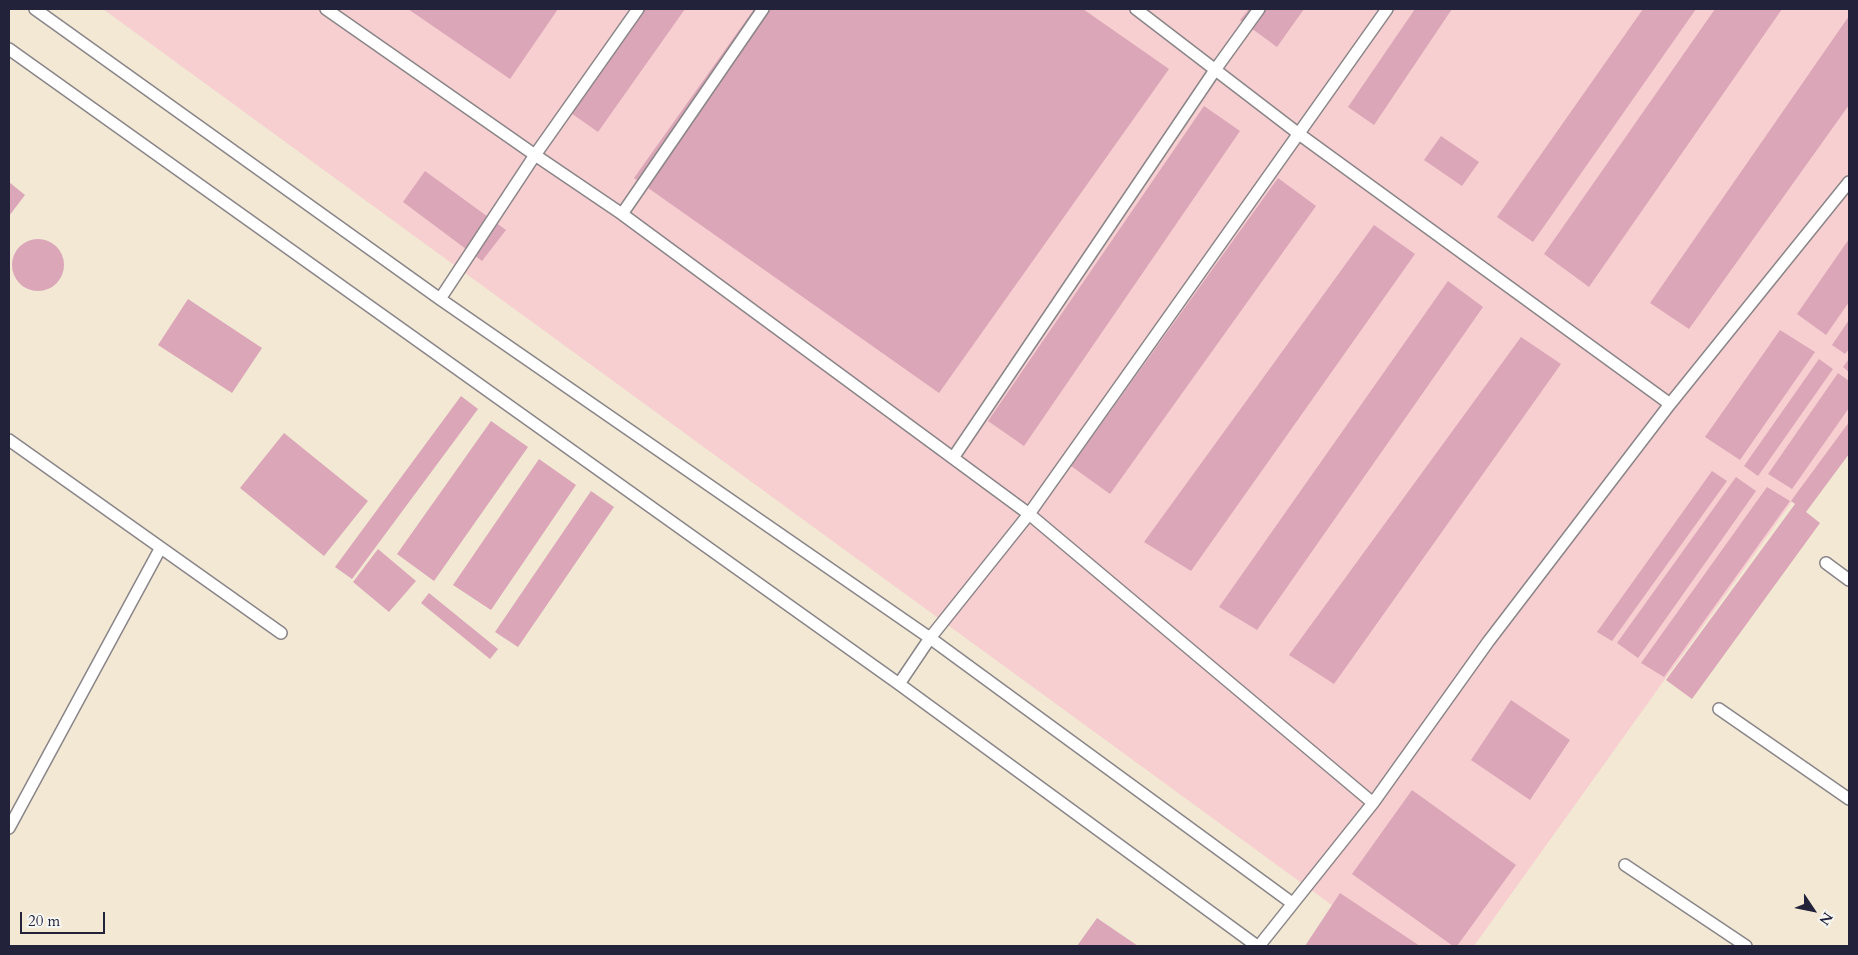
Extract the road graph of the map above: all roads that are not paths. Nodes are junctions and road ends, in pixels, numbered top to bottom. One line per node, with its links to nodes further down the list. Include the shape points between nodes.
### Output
1 (35, 9): 14 (lane)
2 (326, 9): 11 (lane)
3 (638, 9): 11 (lane)
4 (763, 9): 13 (lane)
5 (1136, 9): 9 (lane)
6 (1259, 9): 9 (lane)
7 (1387, 9): 10 (lane)
8 (9, 49): 24 (lane)
9 (1215, 70): 10 (lane); 17 (lane)
10 (1299, 134): 15 (lane); 18 (lane)
11 (535, 155): 13 (lane); 14 (lane)
12 (1849, 182): 15 (lane)
13 (622, 214): 17 (lane)
14 (440, 298): 23 (lane)
15 (1670, 404): 27 (lane, via 1488,642)
16 (9, 440): 19 (lane)
17 (953, 458): 18 (lane)
18 (1029, 514): 23 (lane); 27 (lane)
19 (160, 549): 22 (lane); 28 (lane)
20 (1826, 563): 21 (lane)
21 (1849, 580)
22 (281, 633)
23 (930, 638): 24 (lane); 30 (lane)
24 (899, 684): 31 (lane)
25 (1719, 709): 26 (lane)
26 (1849, 799)
27 (1373, 803): 30 (lane)
28 (9, 828)
29 (1625, 865): 32 (lane)
30 (1292, 903): 31 (lane)
31 (1258, 946)
32 (1746, 946)

